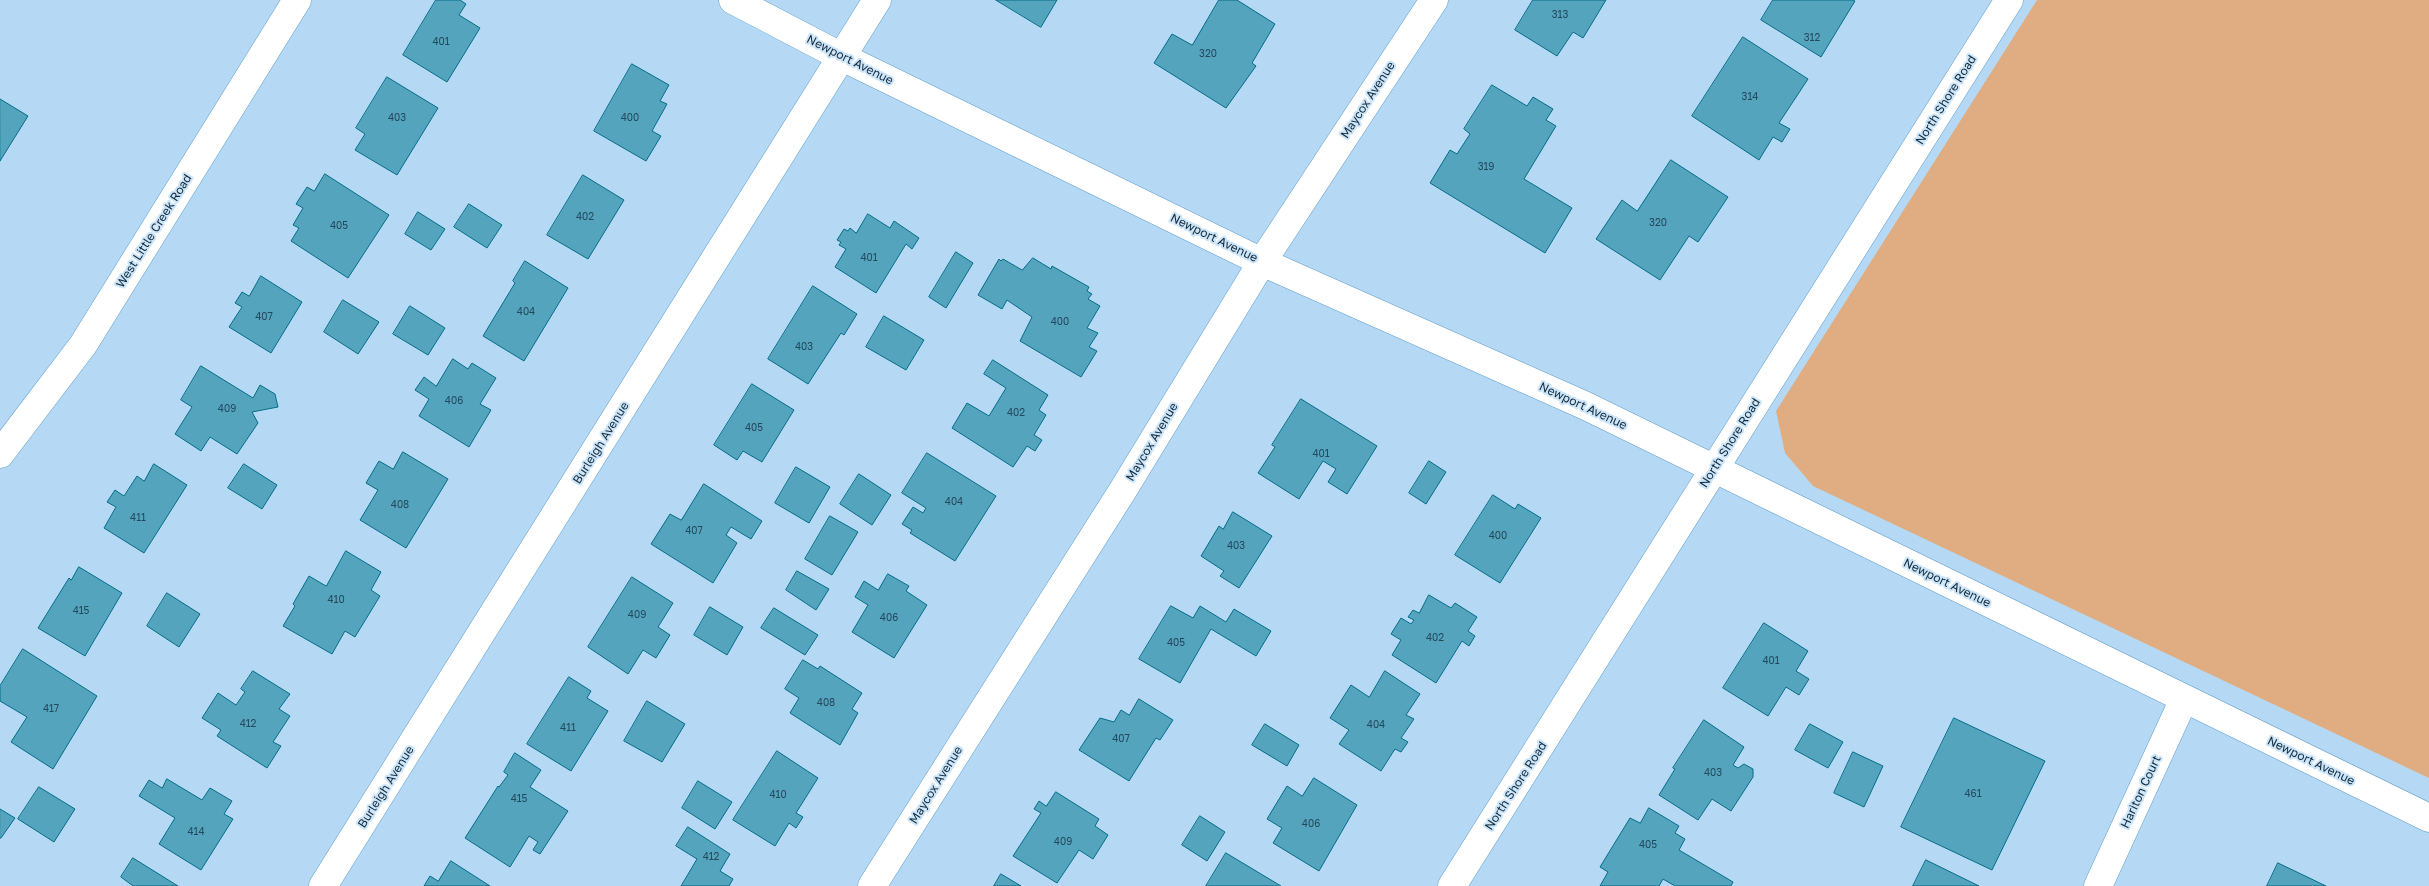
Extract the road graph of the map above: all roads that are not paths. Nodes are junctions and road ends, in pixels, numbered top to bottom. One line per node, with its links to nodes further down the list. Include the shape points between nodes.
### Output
1 (297, 0): 8 (street, West Little Creek Road, via 83,345)
2 (733, 0): 6 (street, Newport Avenue)
3 (877, 0): 6 (street, Burleigh Avenue)
4 (1434, 0): 7 (street, Maycox Avenue)
5 (2009, 0): 9 (street, North Shore Road)
6 (842, 57): 7 (street, Newport Avenue); 12 (street, Burleigh Avenue)
7 (1262, 262): 9 (street, Newport Avenue, via 1586,406); 13 (street, Maycox Avenue, via 1123,490)
8 (0, 454)
9 (1714, 469): 10 (street, Newport Avenue); 14 (street, North Shore Road)
10 (2184, 699): 11 (street, Newport Avenue); 15 (street, Hariton Court)
11 (2429, 818)
12 (323, 886)
13 (872, 886)
14 (1452, 886)
15 (2098, 886)

